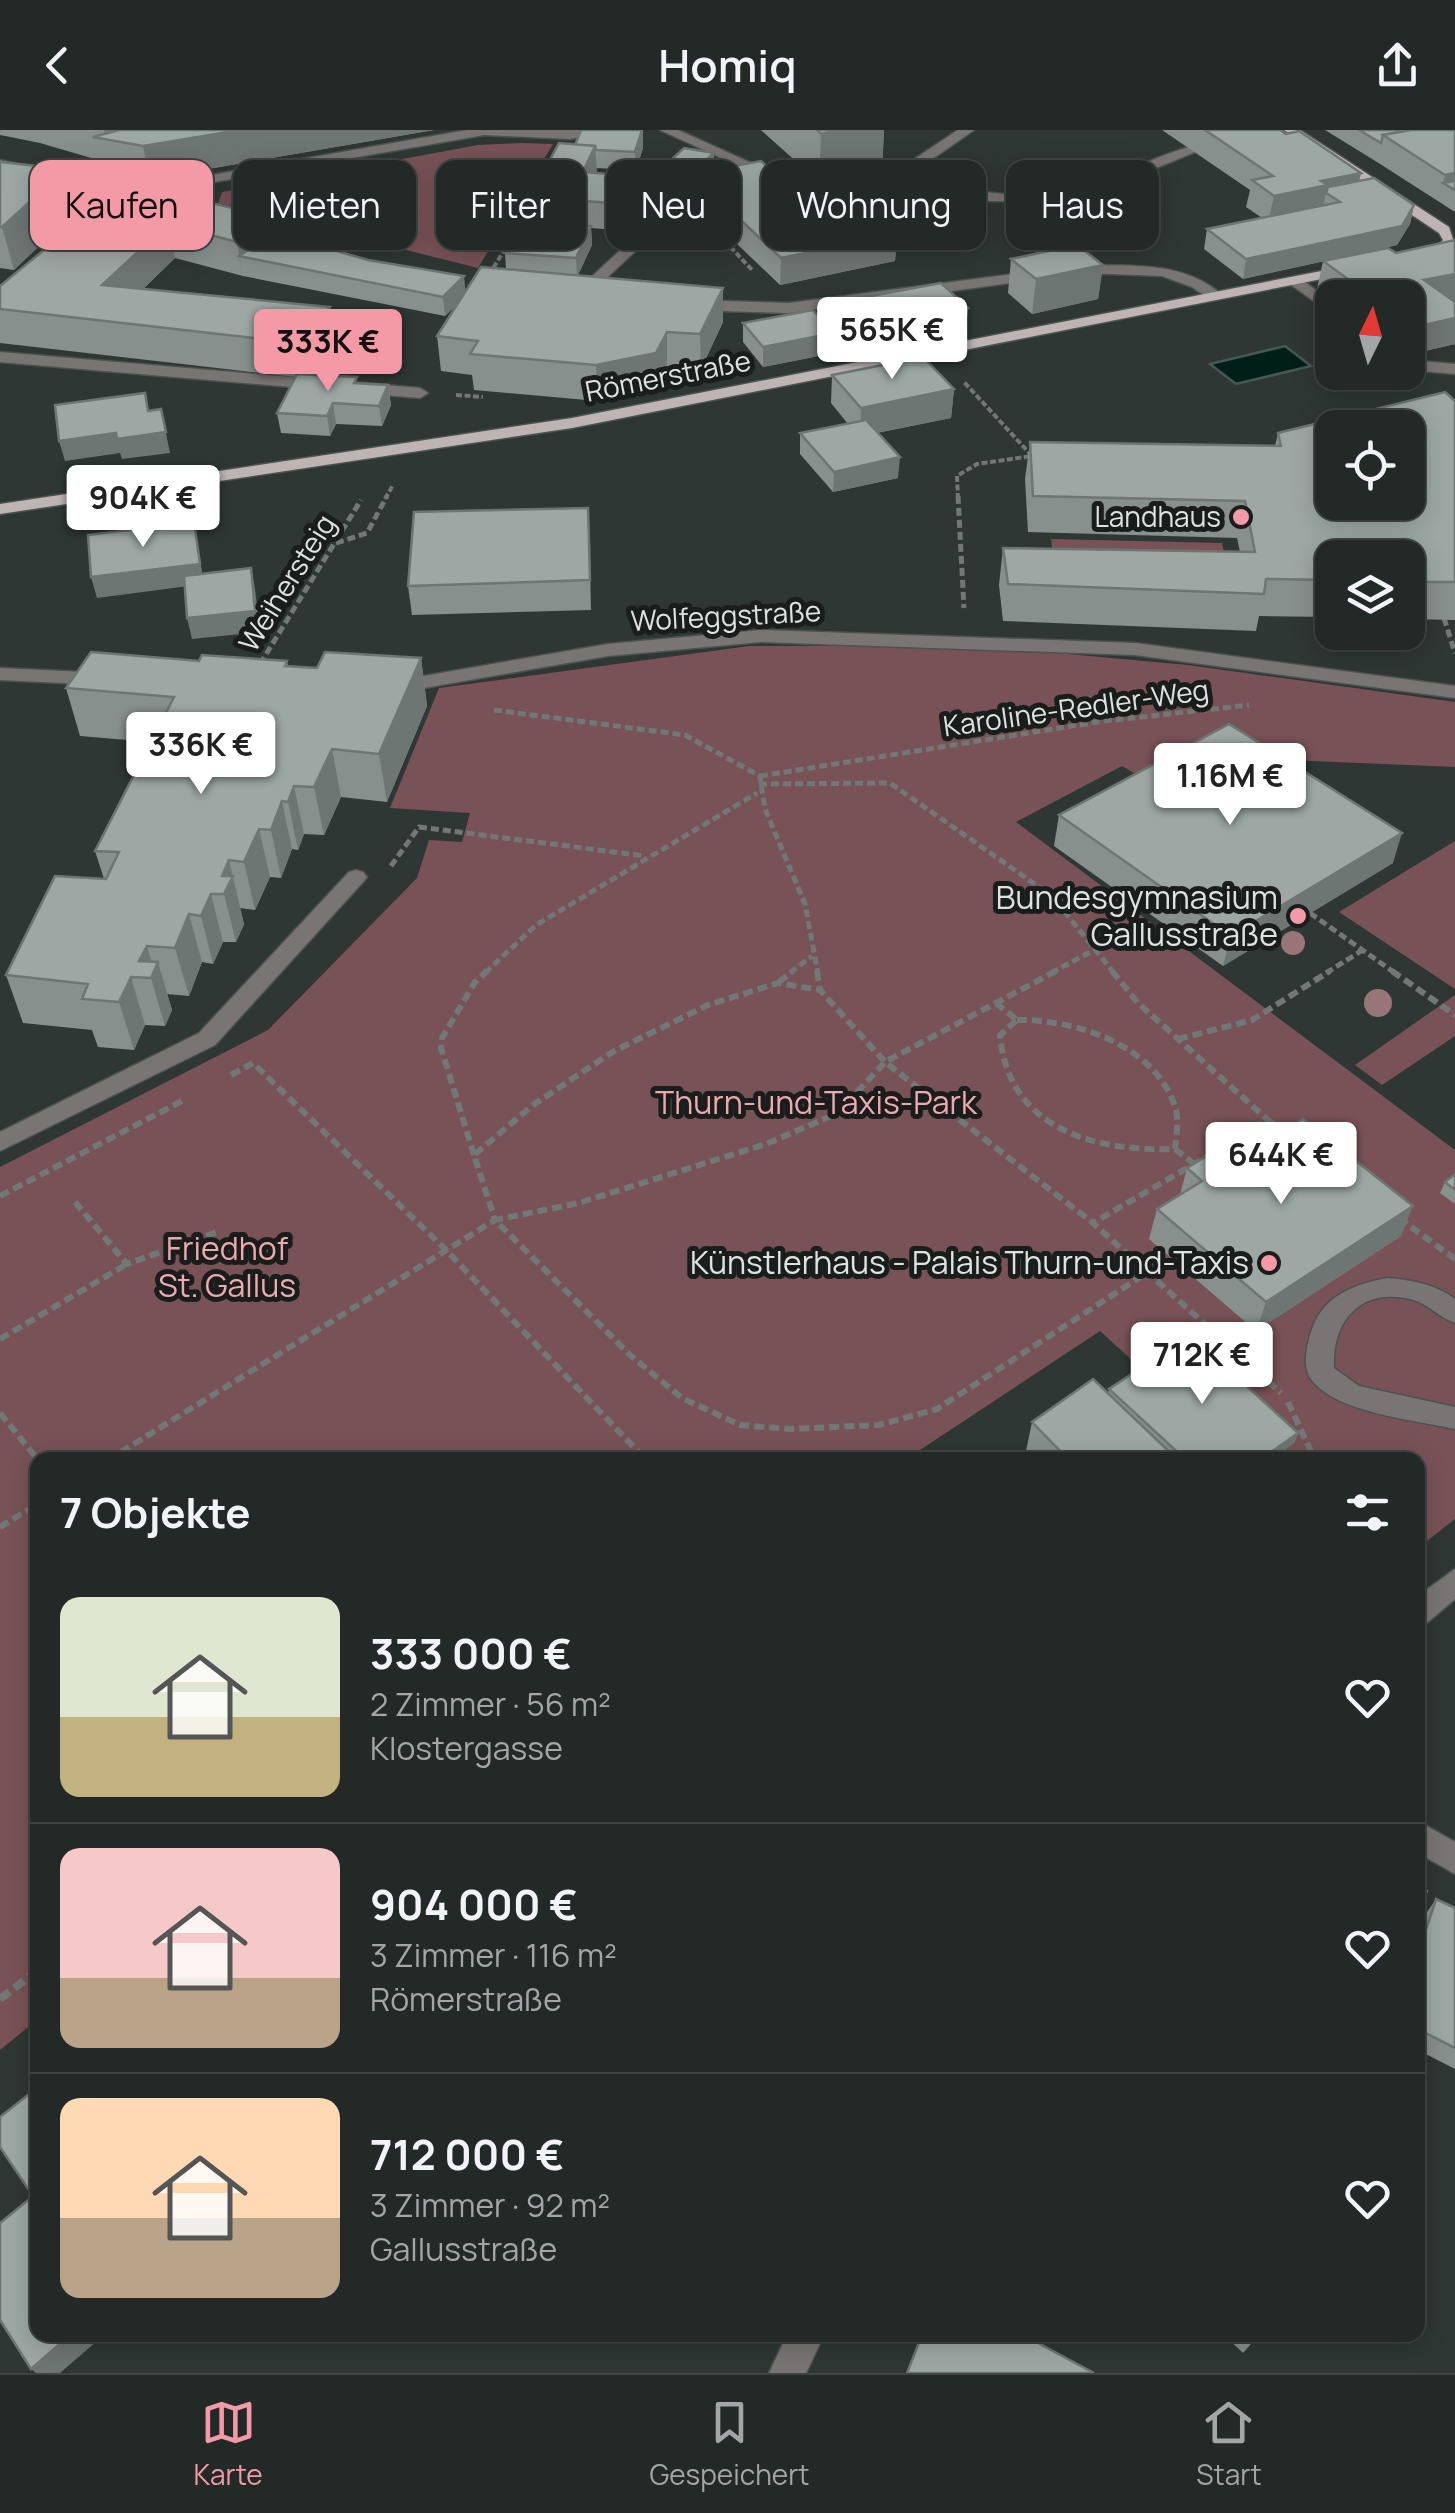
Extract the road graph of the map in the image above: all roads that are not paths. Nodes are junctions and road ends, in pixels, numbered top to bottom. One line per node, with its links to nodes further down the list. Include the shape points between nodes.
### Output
1 (605, 130): 5 (street)
2 (667, 130): 8 (street)
3 (966, 130): 9 (street)
4 (1289, 130): 6 (street); 16 (main road)
5 (483, 131): 12 (street)
6 (1268, 134)
7 (1193, 150): 15 (street, via 1079,193)
8 (726, 160)
9 (923, 160)
10 (0, 164): 11 (street)
11 (30, 171)
12 (213, 181)
13 (0, 196): 14 (street)
14 (30, 198)
15 (986, 199)
16 (1453, 240): 18 (main road, via 1440,252)
17 (629, 250): 24 (street)
18 (1404, 259)
19 (1368, 266): 20 (main road, Römerstraße)
20 (1295, 281): 22 (main road, Römerstraße); 23 (street)
21 (483, 285): 24 (street)
22 (1216, 297): 26 (street, via 1164,272 1085,269 789,308); 31 (main road, Römerstraße, via 533,429)
23 (1315, 297)
24 (577, 298): 25 (street)
25 (606, 300)
26 (671, 304)
27 (0, 358): 30 (street)
28 (1425, 366): 29 (street)
29 (1455, 369)
30 (420, 393)
31 (0, 509)
32 (0, 674): 33 (street)
33 (132, 681)
34 (366, 688): 35 (street, Wolfeggstraße, via 608,650 761,636 1182,654)
35 (1455, 692)
36 (356, 877): 37 (street, via 207,1039)
37 (0, 1142)
38 (1455, 1313): 39 (street, via 1419,1291 1362,1294 1326,1320 1317,1356 1321,1373 1352,1395)
39 (1455, 1418)
40 (1455, 1581): 41 (street)
41 (1425, 1607)
42 (1425, 1840): 43 (street)
43 (1455, 1859)
44 (802, 2342): 45 (street)
45 (787, 2373)

